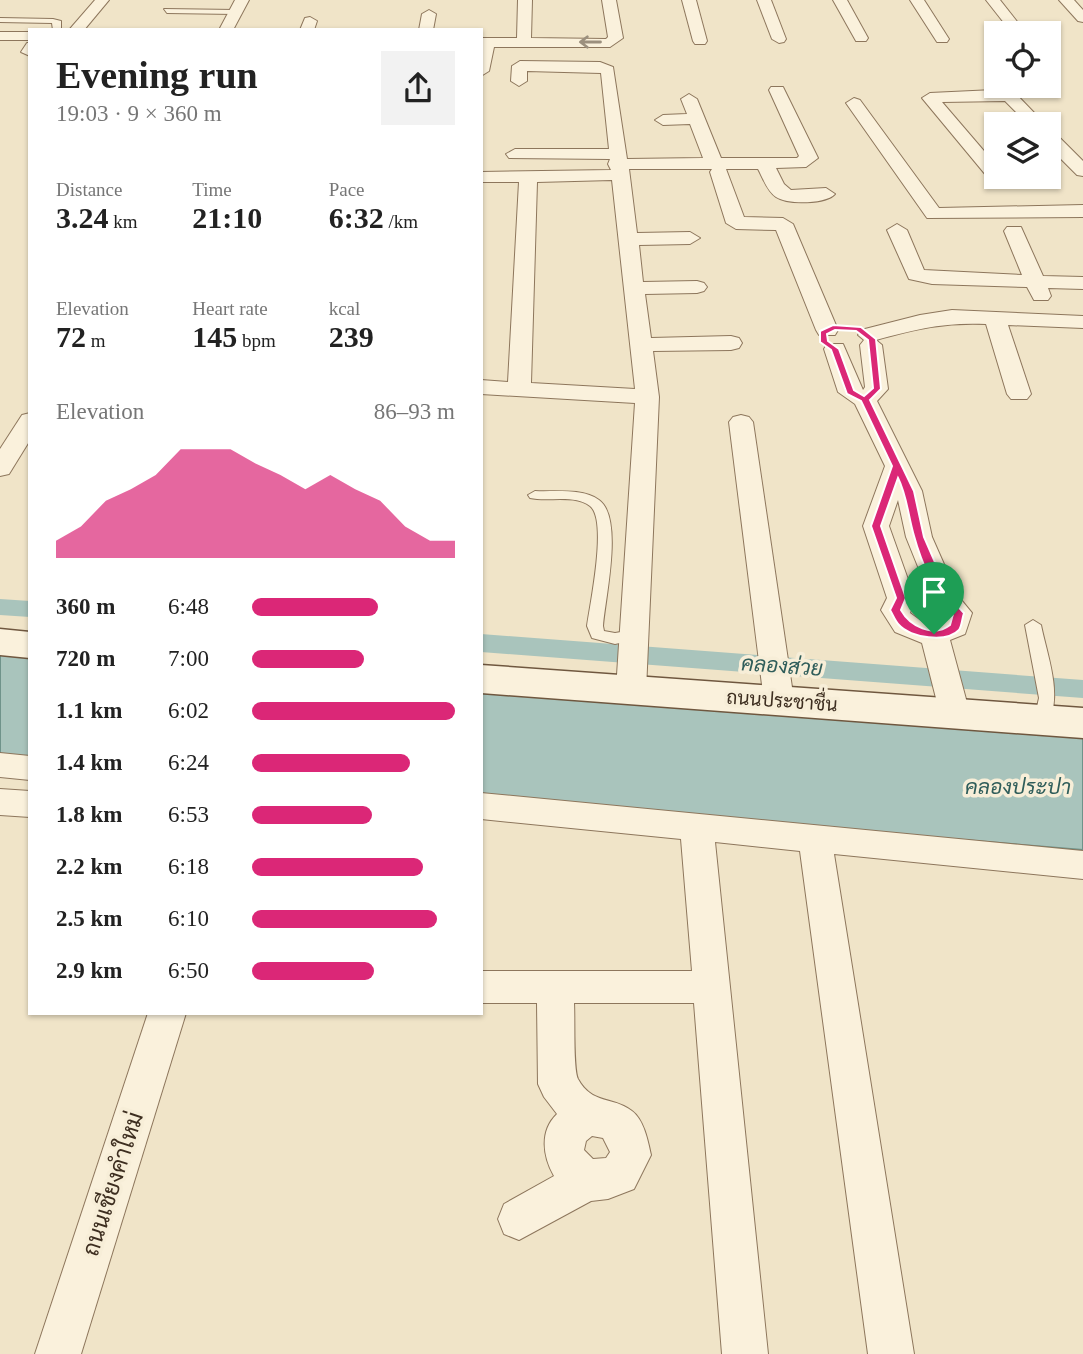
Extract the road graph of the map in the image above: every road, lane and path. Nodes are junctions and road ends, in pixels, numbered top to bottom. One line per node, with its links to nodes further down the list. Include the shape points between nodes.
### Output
1 (102, 0): 17 (street)
2 (525, 0): 27 (street)
3 (609, 0): 27 (street, one-way to 27, via 616,38 610,43)
4 (689, 0): 25 (street)
5 (764, 0): 24 (street)
6 (840, 0): 22 (street)
7 (917, 0): 23 (street)
8 (993, 0): 15 (street)
9 (1066, 0): 13 (street)
10 (238, 6): 11 (lane); 18 (street)
11 (167, 11)
12 (429, 14): 19 (street)
13 (1083, 18)
14 (0, 20): 16 (lane, via 53,21)
15 (1010, 21)
16 (57, 28)
17 (78, 28)
18 (227, 28)
19 (426, 28)
20 (6, 36): 21 (street); 28 (street)
21 (28, 36)
22 (861, 38)
23 (942, 38)
24 (779, 39)
25 (701, 41)
26 (484, 42): 27 (street)
27 (524, 42)
28 (0, 48)
29 (519, 81): 40 (street, via 520,66 608,70)
30 (777, 90): 39 (street, via 809,158 800,163)
31 (689, 99): 35 (street)
32 (854, 103): 48 (street, via 934,214)
33 (1025, 112): 38 (street, via 1010,97 930,98)
34 (663, 120): 35 (street)
35 (697, 120): 41 (street)
36 (1061, 149): 42 (street)
37 (515, 154): 40 (street)
38 (984, 162)
39 (765, 164): 41 (street); 46 (street, via 783,195)
40 (618, 165): 41 (street); 43 (street); 52 (street)
41 (717, 168): 60 (street, via 736,223 783,224)
42 (1083, 171)
43 (528, 176): 44 (street); 65 (street)
44 (483, 177)
45 (1007, 189): 48 (street)
46 (826, 194)
47 (1083, 211): 48 (street)
48 (1027, 212)
49 (897, 230): 53 (street, via 916,275)
50 (1014, 231): 53 (street)
51 (690, 238): 52 (street)
52 (627, 239): 56 (street)
53 (1035, 281): 54 (street); 58 (street)
54 (1083, 283)
55 (697, 287): 56 (street)
56 (633, 288): 63 (street)
57 (995, 317): 58 (street); 61 (street, via 952,316); 66 (street)
58 (1050, 319): 59 (street)
59 (1083, 322)
60 (831, 340): 61 (street, via 859,351); 68 (street, via 850,392)
61 (870, 340): 68 (street, via 877,389)
62 (731, 343): 63 (street)
63 (640, 345): 67 (street)
64 (483, 387): 65 (street)
65 (519, 389): 67 (street)
66 (1018, 394)
67 (647, 397): 77 (street)
68 (865, 400): 71 (street)
69 (741, 422): 83 (street)
70 (28, 423): 72 (street)
71 (897, 466): 74 (street, via 876,526); 75 (street, via 909,491 919,537)
72 (0, 469)
73 (535, 495): 77 (lane, via 579,498 602,509 605,530 595,626 597,634 610,639)
74 (901, 598): 75 (street, via 926,593); 80 (street, via 895,610 903,623)
75 (946, 600): 80 (street, via 959,620)
76 (1033, 625): 85 (lane)
77 (633, 637): 82 (street)
78 (0, 642): 79 (street)
79 (28, 645)
80 (937, 647): 84 (street)
81 (483, 679): 82 (street, ถนนประชาชื่น)
82 (631, 680): 83 (street, ถนนประชาชื่น)
83 (777, 680): 84 (street, ถนนประชาชื่น)
84 (953, 704): 85 (street, ถนนประชาชื่น)
85 (1044, 709): 86 (street, ถนนประชาชื่น)
86 (1083, 723)
87 (0, 765): 88 (street)
88 (28, 768)
89 (0, 802): 90 (street)
90 (28, 804)
91 (483, 806): 92 (street)
92 (698, 827): 93 (street); 95 (street)
93 (815, 836): 94 (street); 102 (street)
94 (1083, 865)
95 (712, 987): 97 (street); 101 (street)
96 (483, 988): 97 (street)
97 (555, 989): 99 (street, via 558,1084 585,1117 608,1118 626,1133 631,1155 619,1175 596,1182 589,1179)
98 (166, 1015): 100 (street, ถนนเชียงคำใหม่)
99 (519, 1219)
100 (58, 1354)
101 (745, 1354)
102 (891, 1354)

